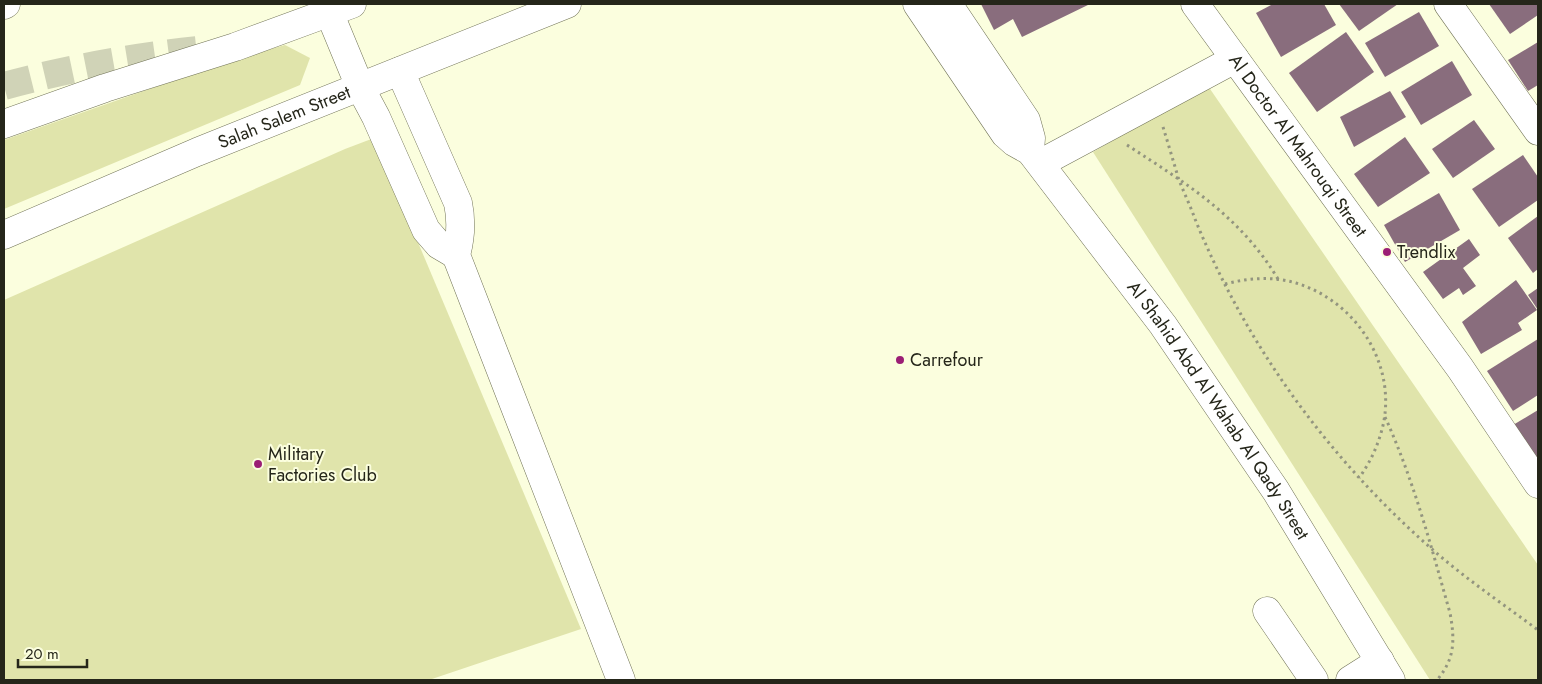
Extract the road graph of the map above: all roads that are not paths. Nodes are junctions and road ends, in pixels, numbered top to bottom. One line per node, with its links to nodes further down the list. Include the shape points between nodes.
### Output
1 (567, 4): 8 (main road, Salah Salem Street)
2 (917, 4): 12 (main road, Al Shahid Abd Al Wahab Al Qady Street, via 1005,134)
3 (948, 4): 12 (main road, via 1026,120)
4 (1196, 4): 7 (main road, Al Doctor Al Mahrouqi Street)
5 (1448, 4): 11 (main road)
6 (330, 8): 9 (main road); 10 (main road, via 235,46)
7 (1235, 59): 12 (main road, via 1103,130); 17 (main road, Al Doctor Al Mahrouqi Street, via 1460,368)
8 (400, 72): 9 (main road, Salah Salem Street); 13 (main road)
9 (360, 87): 14 (main road); 15 (main road, Salah Salem Street, via 129,180)
10 (4, 124)
11 (1538, 131)
12 (1035, 157): 19 (main road, Al Shahid Abd Al Wahab Al Qady Street, via 1163,325 1276,490)
13 (438, 158): 14 (main road); 16 (main road, via 462,220)
14 (401, 174): 16 (main road, via 426,230 439,245)
15 (4, 235)
16 (456, 255): 20 (main road)
17 (1538, 484)
18 (1267, 611): 21 (main road)
19 (1386, 671): 22 (main road)
20 (621, 680)
21 (1314, 680)
22 (1350, 680)

